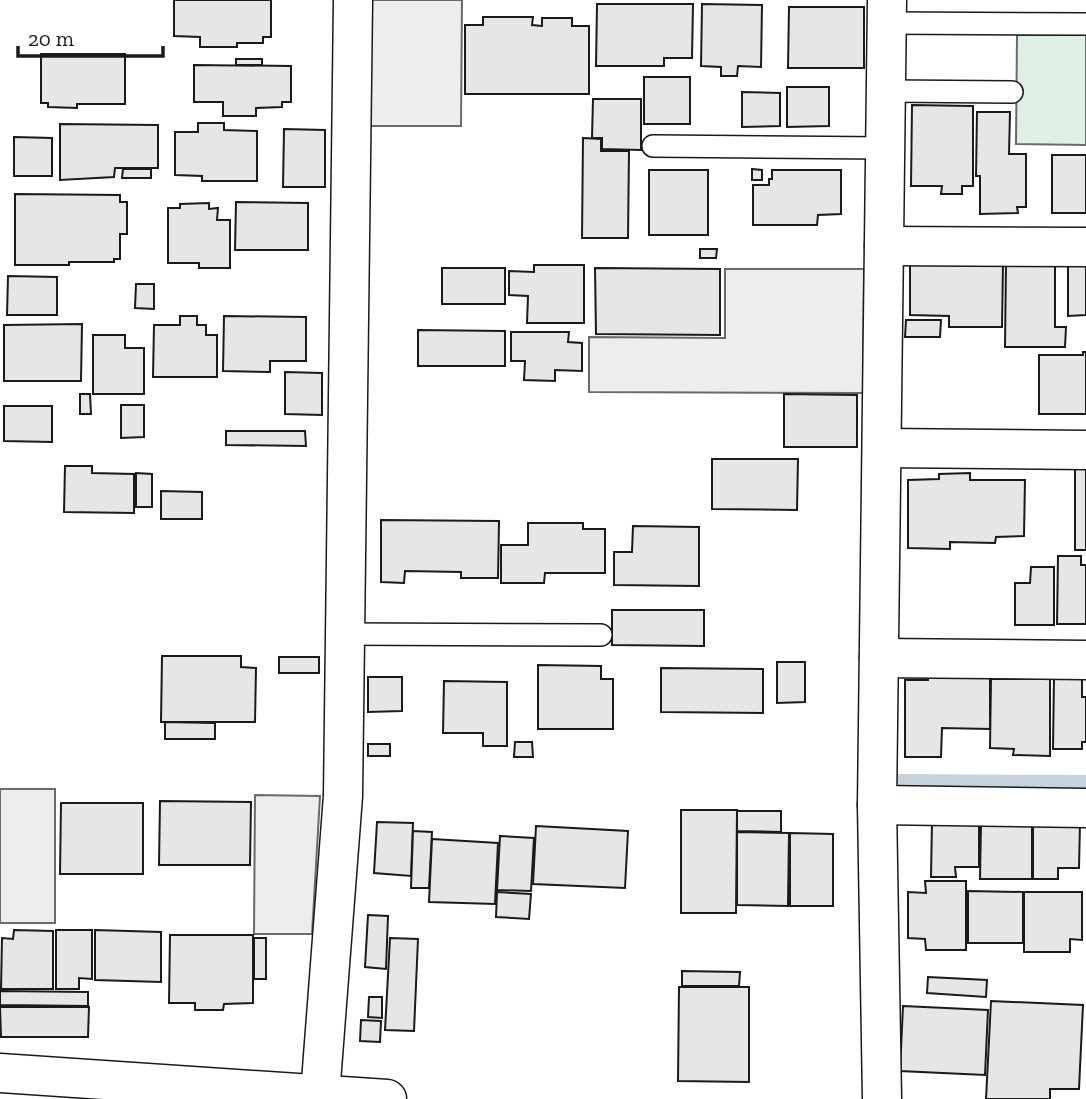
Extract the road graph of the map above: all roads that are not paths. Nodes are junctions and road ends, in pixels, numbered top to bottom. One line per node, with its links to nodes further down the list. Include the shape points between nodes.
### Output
1 (353, 0): 12 (street)
2 (887, 11): 3 (lane); 4 (street)
3 (1086, 24)
4 (886, 91): 5 (lane); 7 (street)
5 (1012, 92)
6 (653, 146): 7 (lane)
7 (886, 148): 8 (street)
8 (884, 246): 9 (street); 10 (street)
9 (1086, 247)
10 (881, 448): 11 (street); 14 (street)
11 (1086, 450)
12 (345, 634): 13 (lane); 19 (street, via 343,796)
13 (601, 635)
14 (878, 658): 15 (street); 16 (street)
15 (1086, 660)
16 (877, 805): 17 (street); 21 (street)
17 (1086, 808)
18 (0, 1073): 19 (street)
19 (320, 1095): 20 (street)
20 (387, 1099)
21 (881, 1099)

